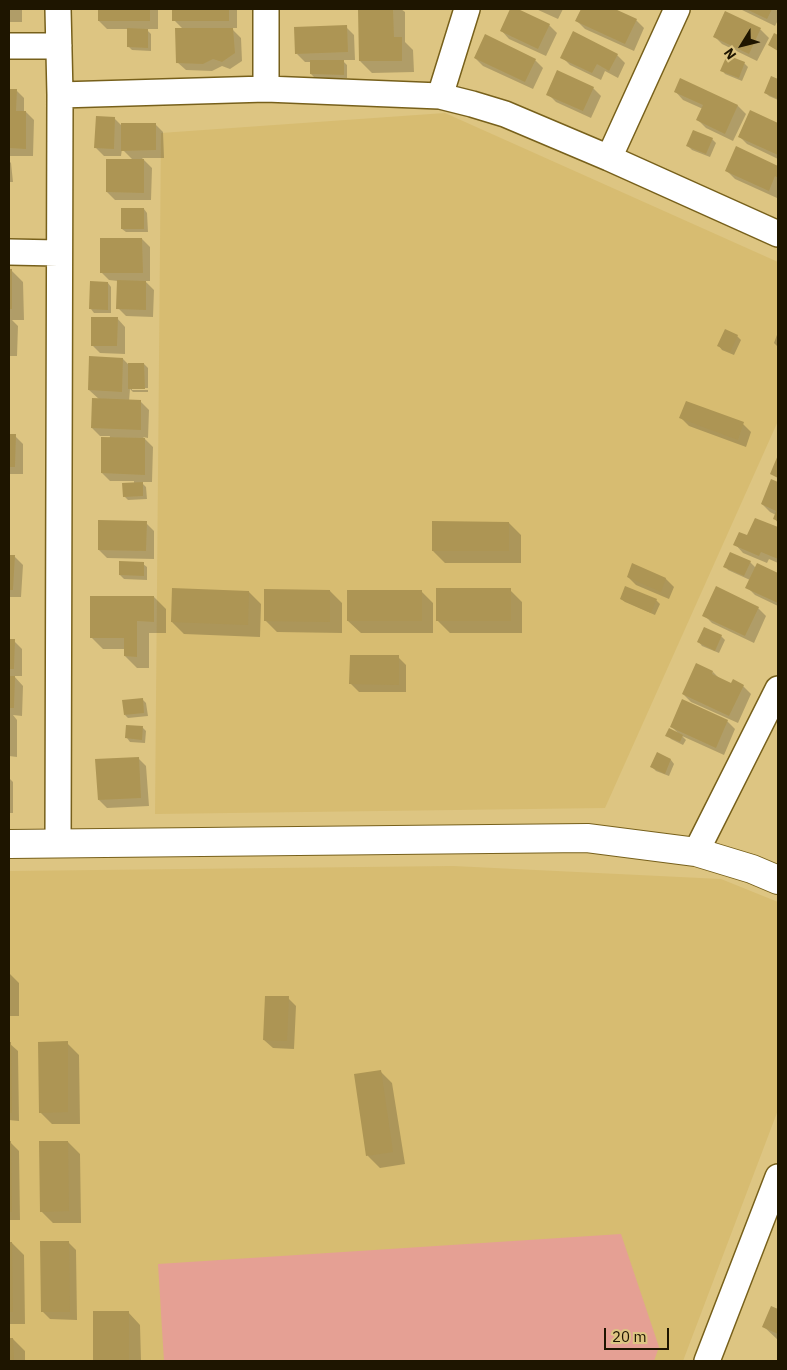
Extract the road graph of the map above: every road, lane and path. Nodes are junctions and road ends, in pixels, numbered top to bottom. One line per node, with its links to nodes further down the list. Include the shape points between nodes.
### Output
1 (58, 9): 6 (street)
2 (266, 9): 7 (street)
3 (467, 9): 9 (street)
4 (677, 9): 10 (street)
5 (9, 46): 6 (street)
6 (59, 46): 8 (street)
7 (266, 89): 8 (street); 9 (street)
8 (60, 95): 13 (street)
9 (440, 96): 10 (street, via 505,114)
10 (609, 158): 11 (street)
11 (778, 234)
12 (9, 252): 13 (street)
13 (58, 253): 16 (street)
14 (778, 689): 17 (street)
15 (9, 844): 16 (street)
16 (58, 844): 17 (street, via 587,838)
17 (696, 852): 18 (street)
18 (778, 880)
19 (778, 1176): 20 (street)
20 (707, 1361)

